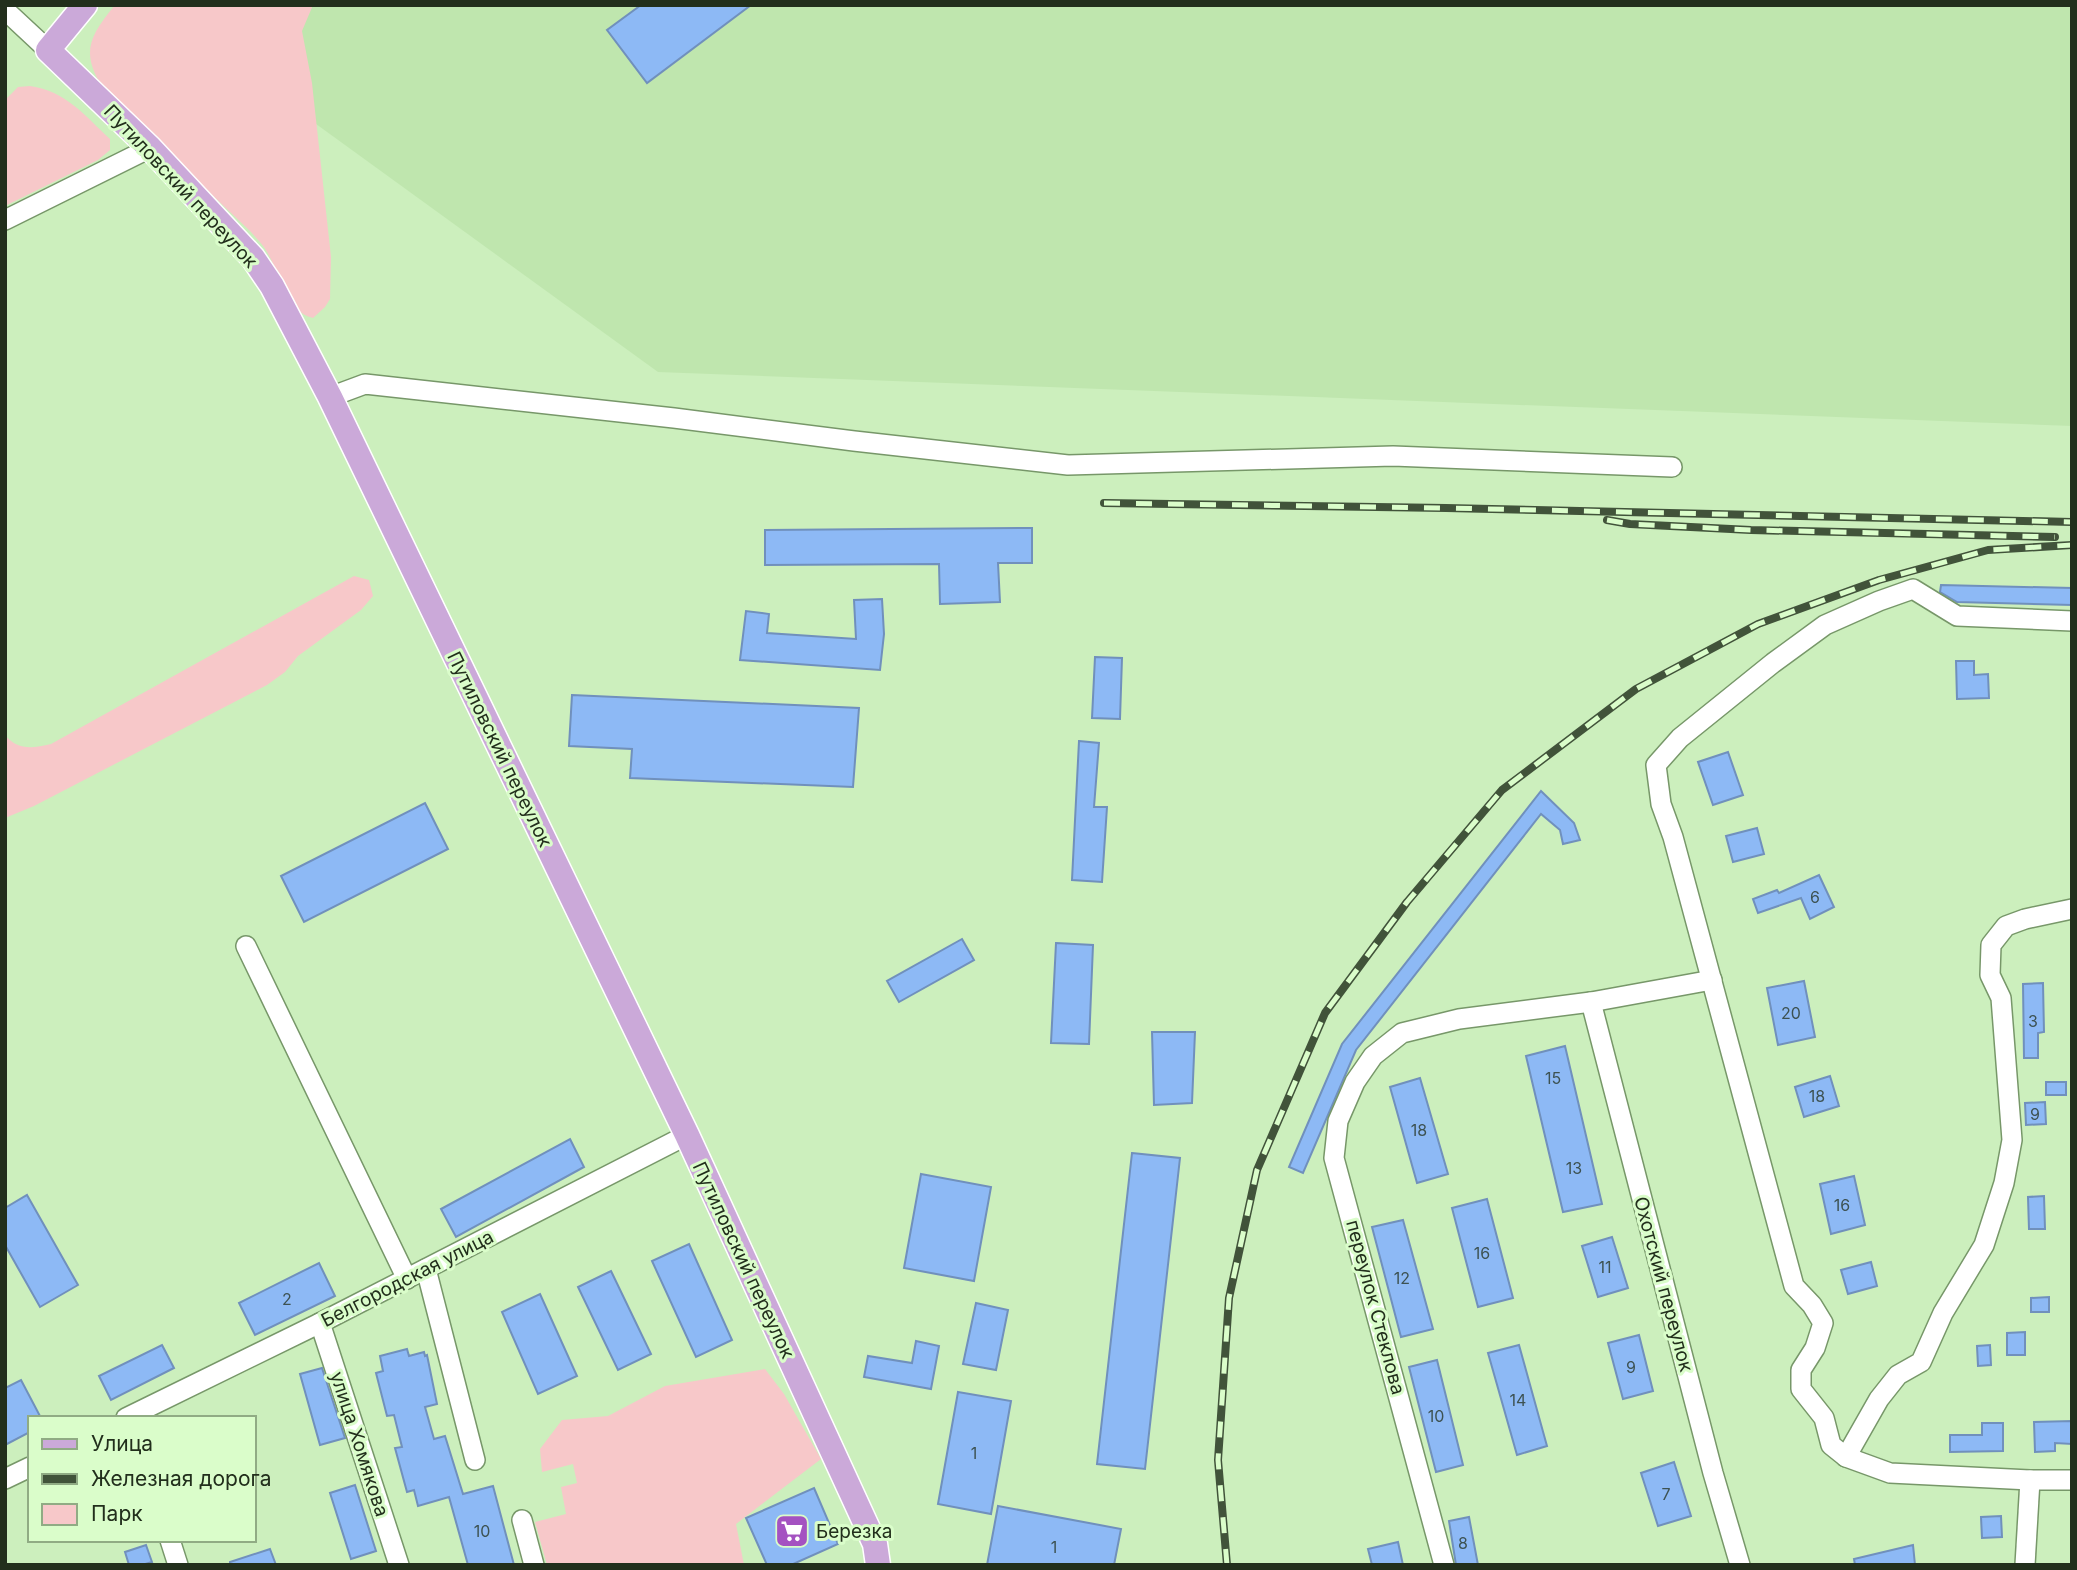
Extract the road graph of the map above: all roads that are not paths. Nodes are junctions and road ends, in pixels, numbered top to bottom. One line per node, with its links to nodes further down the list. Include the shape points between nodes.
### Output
1 (86, 5): 3 (main road)
2 (5, 10): 3 (street, Путиловский переулок)
3 (48, 50): 4 (main road, Путиловский переулок)
4 (150, 148): 5 (street); 6 (main road, Путиловский переулок, via 253,258)
5 (5, 220)
6 (330, 397): 7 (street, via 365,384 1068,464 1393,456); 13 (main road, Путиловский переулок)
7 (1672, 467)
8 (2072, 621): 11 (street, via 1957,616 1913,589 1825,625 1680,738 1656,765 1661,804)
9 (2072, 909): 18 (street, via 2006,926 1991,945 1990,975 2001,998 2012,1140 2004,1183 1984,1245 1943,1313 1921,1362 1898,1375)
10 (246, 946): 15 (street)
11 (1712, 981): 12 (street, переулок Стеклова); 18 (street, via 1794,1286 1823,1323 1801,1370 1801,1389 1824,1418 1831,1445)
12 (1591, 1002): 30 (street, переулок Стеклова, via 1498,1013 1402,1033 1373,1055 1338,1121 1334,1158); 31 (street, Охотский переулок)
13 (687, 1135): 14 (street, Белгородская улица); 29 (main road, Путиловский переулок, via 875,1544)
14 (426, 1269): 15 (street, Белгородская улица); 19 (street)
15 (407, 1279): 16 (street, Белгородская улица)
16 (320, 1323): 17 (street, Белгородская улица); 27 (street, улица Хомякова)
17 (130, 1416)
18 (1846, 1457): 22 (street, via 1890,1474)
19 (475, 1460)
20 (28, 1468): 21 (street)
21 (5, 1479)
22 (2031, 1480): 23 (street); 32 (street)
23 (2072, 1480)
24 (522, 1520): 28 (street)
25 (171, 1542): 26 (street)
26 (178, 1565)
27 (399, 1565)
28 (534, 1565)
29 (878, 1565)
30 (1444, 1565)
31 (1740, 1565)
32 (2025, 1565)

